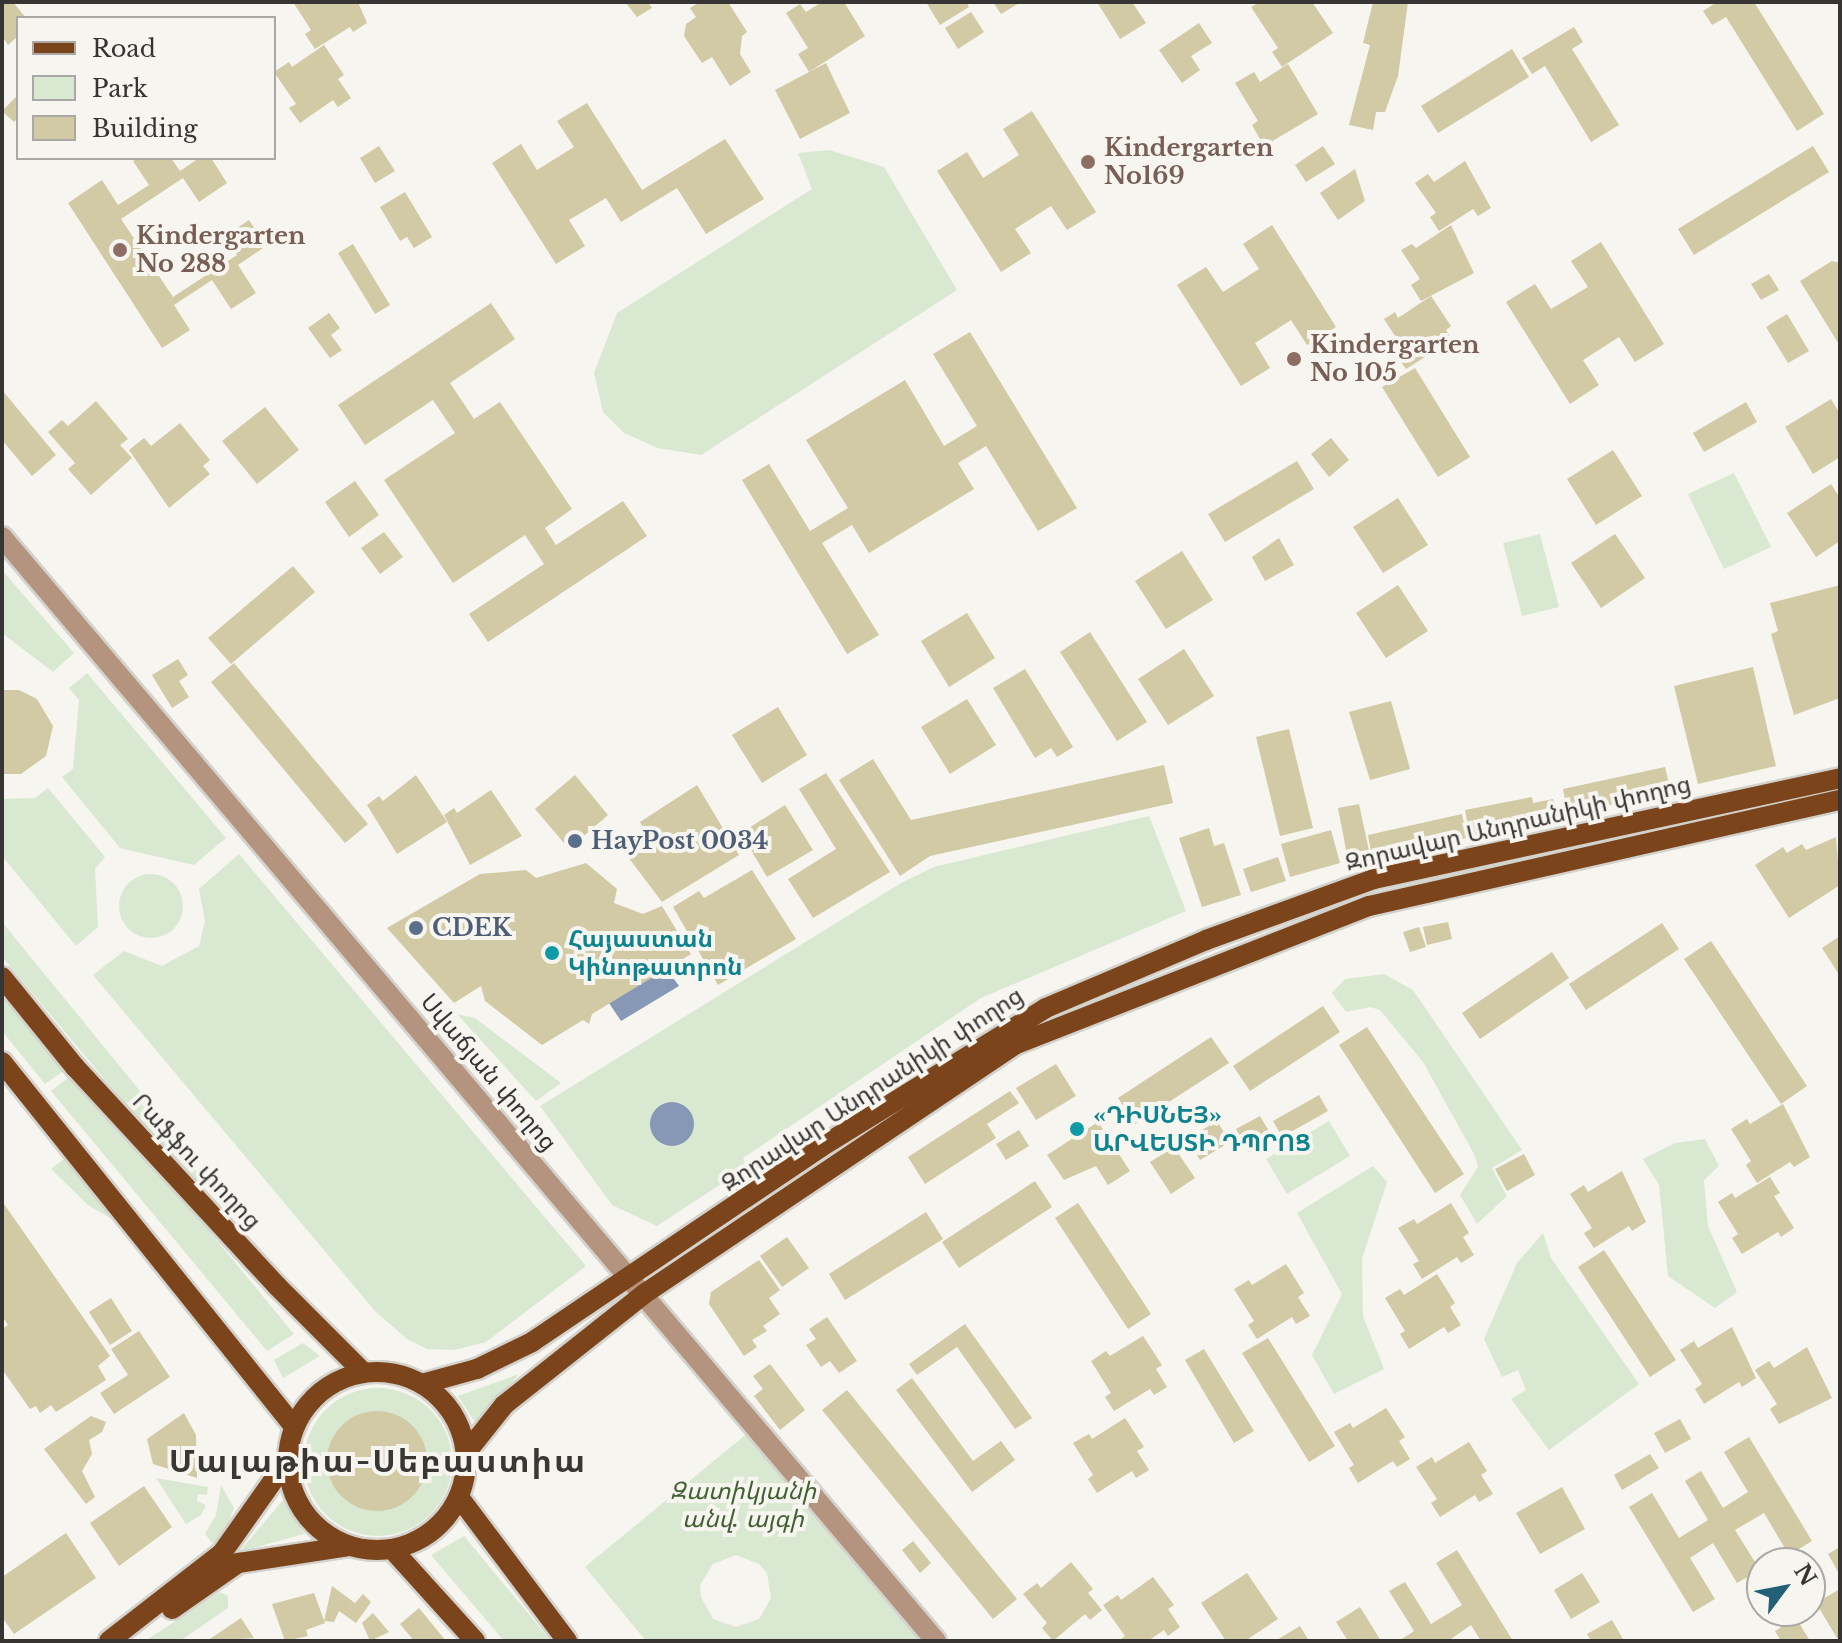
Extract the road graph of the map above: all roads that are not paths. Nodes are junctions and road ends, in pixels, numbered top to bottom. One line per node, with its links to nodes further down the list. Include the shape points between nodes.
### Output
1 (2, 537): 6 (street, Սվաճյան փողոց)
2 (1840, 778): 6 (main road, Զորավար Անդրանիկի փողոց, via 1374,879 1206,940 1004,1030)
3 (1840, 800): 6 (main road, Զորավար Անդրանիկի փողոց, via 1369,906 1057,1027 974,1071)
4 (2, 977): 7 (main road, Րաֆֆու փողոց, via 107,1102)
5 (2, 1062): 9 (main road)
6 (637, 1287): 8 (main road, Զորավար Անդրանիկի փողոց, via 477,1369); 10 (main road, Զորավար Անդրանիկի փողոց, via 504,1405); 19 (street, Սվաճյան փողոց)
7 (363, 1372): 8 (main road, via 399,1374); 9 (main road, via 325,1387)
8 (422, 1384): 10 (main road, via 444,1402 459,1426)
9 (294, 1426): 11 (main road)
10 (466, 1453): 12 (main road)
11 (287, 1461): 13 (main road, via 299,1504 329,1536); 15 (main road, via 222,1553)
12 (459, 1497): 14 (main road, via 432,1531); 18 (main road)
13 (349, 1546): 14 (main road); 16 (main road, via 238,1563)
14 (392, 1549): 17 (main road)
15 (109, 1641)
16 (126, 1641)
17 (475, 1641)
18 (567, 1641)
19 (936, 1641)

